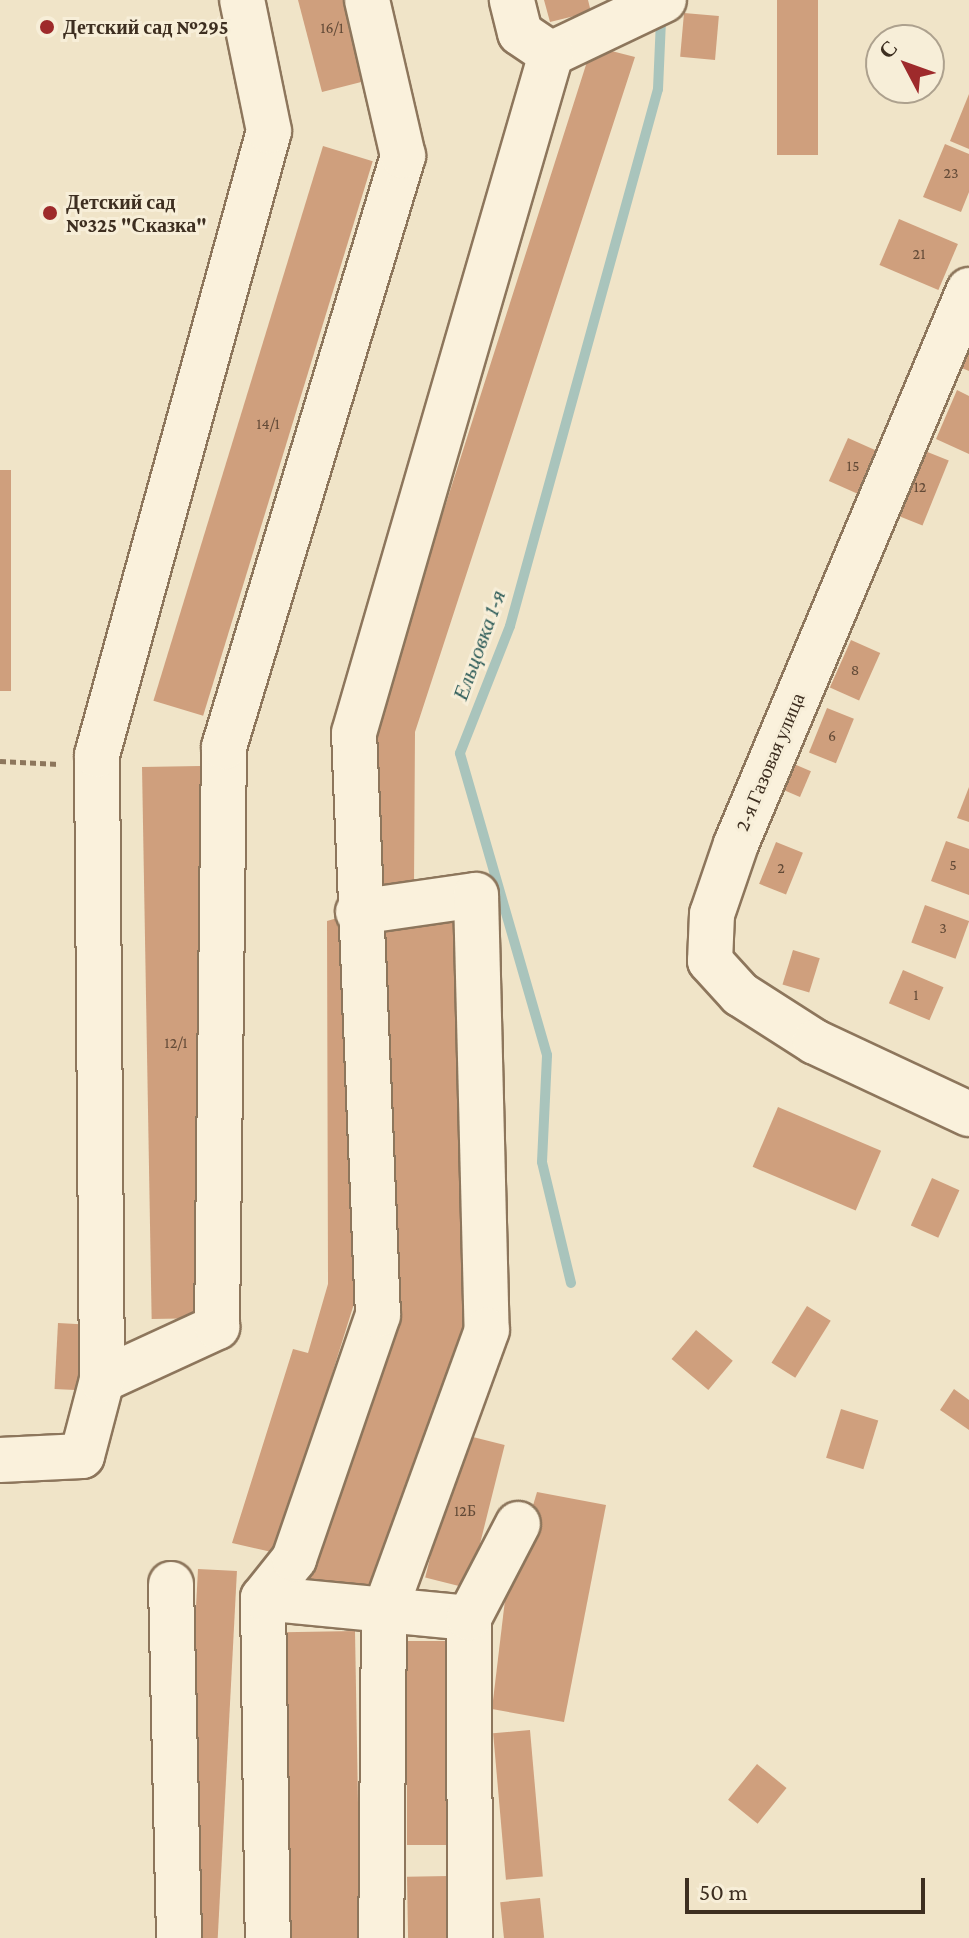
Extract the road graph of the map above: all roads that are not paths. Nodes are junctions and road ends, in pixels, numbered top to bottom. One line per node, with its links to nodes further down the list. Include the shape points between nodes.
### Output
1 (242, 0): 9 (street, via 269,131 97,766)
2 (367, 0): 9 (street, via 403,156 224,747 217,1327)
3 (512, 0): 5 (street, via 520,33)
4 (664, 0): 5 (street)
5 (551, 54): 7 (street, via 354,733)
6 (969, 290): 8 (street, 2-я Газовая улица, via 736,844 712,914 710,961 740,994 815,1042)
7 (358, 912): 13 (street, via 378,1315 294,1559); 14 (street, via 476,895 487,1330)
8 (969, 1114)
9 (102, 1380): 10 (street, via 82,1456)
10 (0, 1460)
11 (518, 1524): 15 (street)
12 (171, 1584): 16 (street)
13 (263, 1598): 14 (street); 17 (street)
14 (384, 1613): 15 (street); 18 (street)
15 (469, 1618): 19 (street)
16 (179, 1938)
17 (268, 1938)
18 (381, 1938)
19 (470, 1938)

